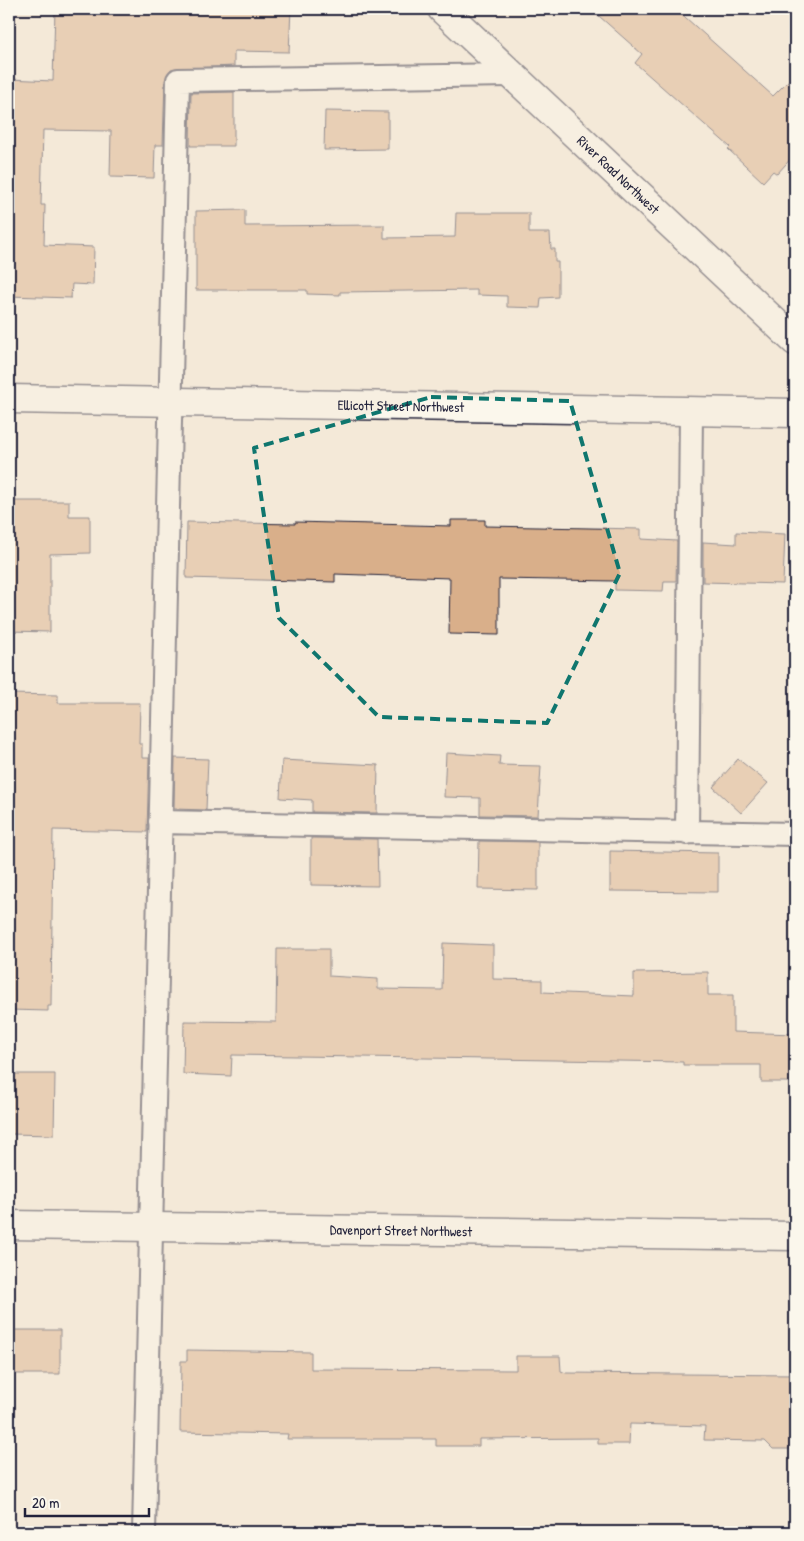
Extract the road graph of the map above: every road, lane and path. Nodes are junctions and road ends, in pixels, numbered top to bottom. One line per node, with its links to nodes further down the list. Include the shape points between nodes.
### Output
1 (442, 9): 2 (street, River Road Northwest)
2 (511, 75): 3 (street, River Road Northwest); 5 (lane, via 178,80)
3 (795, 341)
4 (9, 399): 5 (street, Ellicott Street Northwest)
5 (170, 401): 6 (street, Ellicott Street Northwest); 8 (lane)
6 (691, 412): 7 (street, Ellicott Street Northwest); 9 (lane)
7 (795, 414)
8 (160, 822): 9 (lane); 12 (lane)
9 (687, 834): 10 (lane)
10 (795, 834)
11 (9, 1225): 12 (street, Davenport Street Northwest)
12 (152, 1227): 13 (street, Davenport Street Northwest); 14 (lane)
13 (795, 1236)
14 (144, 1532)

